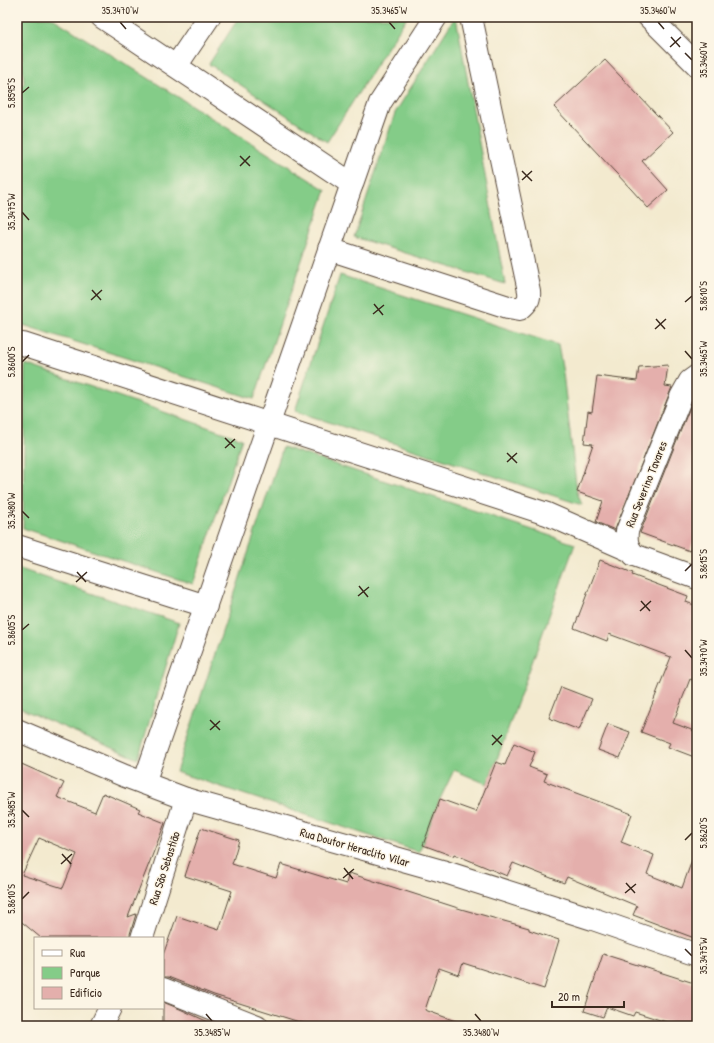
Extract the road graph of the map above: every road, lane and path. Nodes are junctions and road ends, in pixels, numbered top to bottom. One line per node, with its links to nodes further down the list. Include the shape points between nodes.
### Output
1 (102, 17): 7 (street)
2 (209, 17): 7 (street)
3 (436, 17): 8 (street, via 380,103)
4 (471, 17): 9 (street, via 530,298 520,309 508,307)
5 (649, 17): 6 (street)
6 (697, 65)
7 (176, 66): 8 (street)
8 (352, 184): 9 (street)
9 (329, 249): 12 (street)
10 (17, 344): 12 (street)
11 (697, 376): 14 (street, Rua Severino Tavares, via 690,381 681,397 627,531 626,540)
12 (269, 423): 14 (street, via 547,514); 16 (street)
13 (17, 546): 16 (street)
14 (631, 551): 15 (street, via 634,555)
15 (697, 578)
16 (206, 606): 18 (street)
17 (17, 730): 18 (street, Rua Doutor Heraclito Vilar)
18 (144, 783): 19 (street, Rua Doutor Heraclito Vilar)
19 (186, 799): 20 (street, Rua São Sebastião); 21 (street, Rua Doutor Heraclito Vilar, via 449,874)
20 (142, 937)
21 (697, 955)
22 (164, 989): 25 (street)
23 (110, 1009): 24 (street)
24 (101, 1026)
25 (257, 1026)

